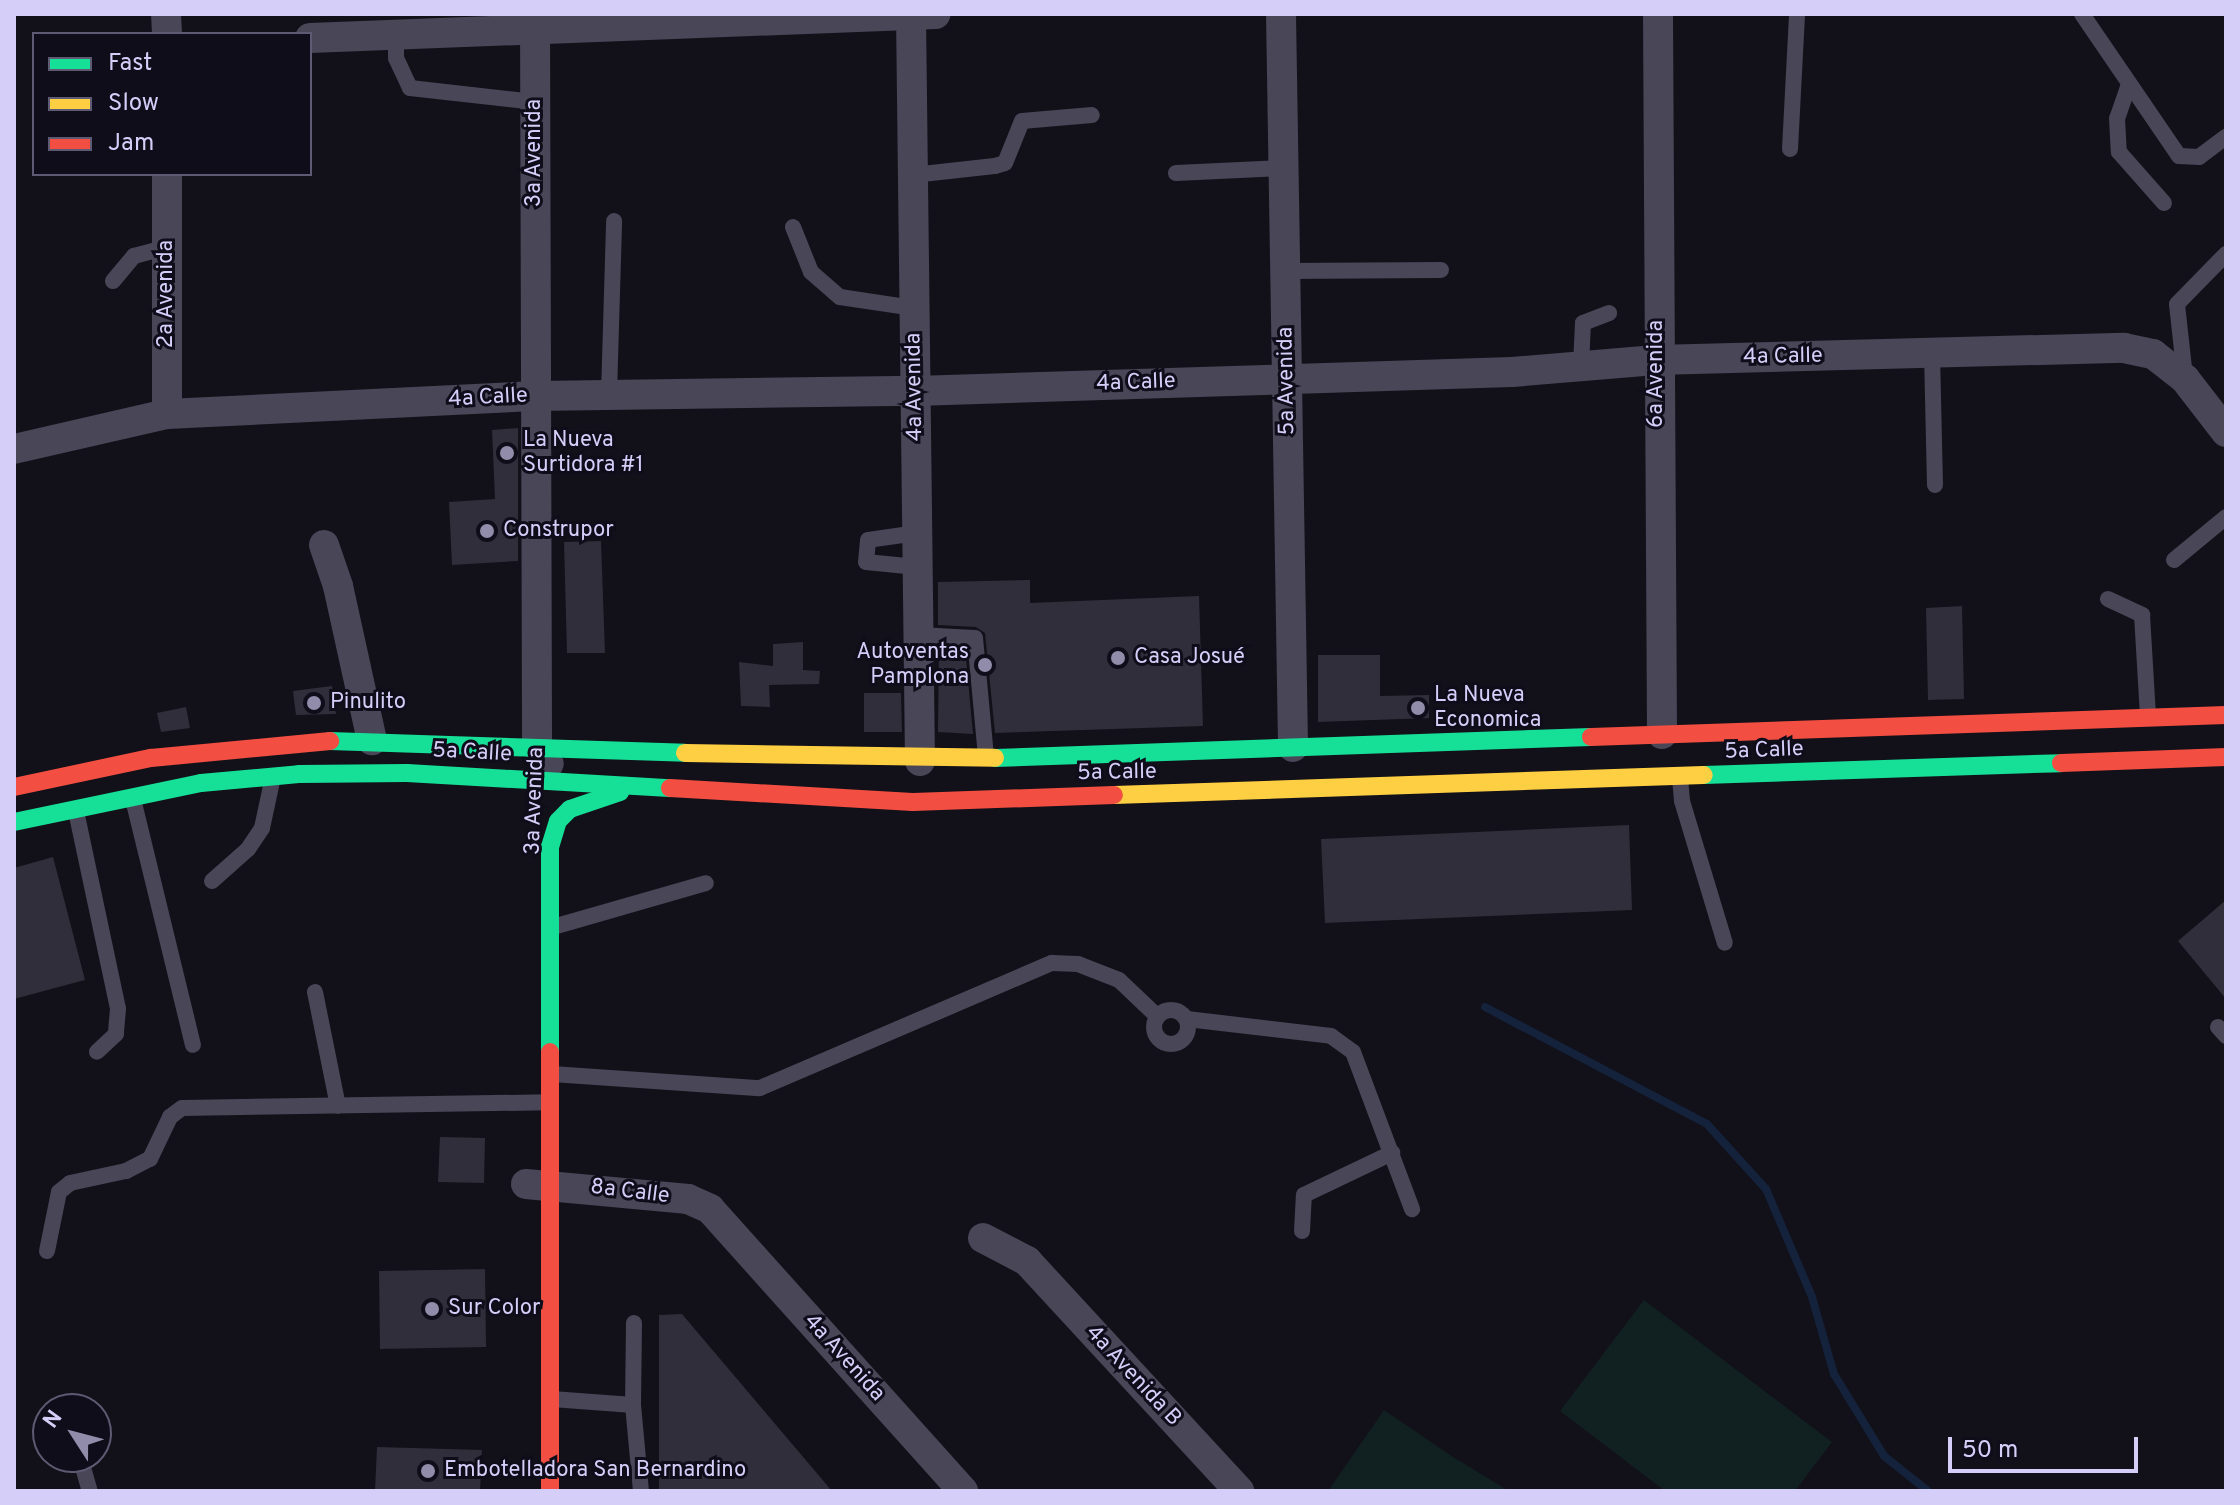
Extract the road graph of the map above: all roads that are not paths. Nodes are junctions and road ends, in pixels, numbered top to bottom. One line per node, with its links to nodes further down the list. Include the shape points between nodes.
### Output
1 (919, 14): 6 (street); 16 (street, 4a Avenida)
2 (1281, 14): 14 (street, 5a Avenida)
3 (1658, 14): 29 (street, 6a Avenida)
4 (1797, 14): 13 (lane)
5 (2082, 14): 9 (lane)
6 (535, 21): 7 (street); 10 (street, 3a Avenida)
7 (396, 34): 8 (street); 10 (lane, via 396,58 410,88)
8 (312, 38)
9 (2129, 84): 12 (lane, via 2179,156 2199,157); 18 (lane, via 2117,118 2119,152)
10 (535, 102): 35 (street, 3a Avenida)
11 (1092, 115): 16 (lane, via 1022,121 1005,163)
12 (2226, 137)
13 (1790, 149)
14 (1284, 168): 15 (lane); 24 (street, 5a Avenida)
15 (1176, 173)
16 (913, 175): 26 (street, 4a Avenida)
17 (167, 176): 21 (street, 2a Avenida)
18 (2164, 203)
19 (614, 221): 34 (lane)
20 (793, 227): 26 (lane, via 811,272 840,297)
21 (167, 247): 25 (lane, via 134,256); 36 (street, 2a Avenida)
22 (2226, 254): 32 (lane, via 2177,304)
23 (1441, 270): 24 (lane)
24 (1285, 271): 31 (street, 5a Avenida)
25 (113, 281)
26 (914, 308): 33 (street, 4a Avenida)
27 (1609, 313): 30 (lane, via 1583,323)
28 (1932, 353): 29 (street, 4a Calle); 32 (street, 4a Calle, via 2124,348 2153,354); 39 (lane)
29 (1656, 360): 30 (street, 4a Calle); 49 (street, 6a Avenida)
30 (1581, 365): 31 (street, 4a Calle, via 1512,372)
31 (1287, 377): 33 (street, 4a Calle); 53 (street, 5a Avenida)
32 (2185, 379): 37 (street, 4a Calle)
33 (915, 391): 34 (street, 4a Calle); 41 (street, 4a Avenida)
34 (609, 394): 35 (street, 4a Calle)
35 (536, 396): 36 (street, 4a Calle); 52 (street, 3a Avenida)
36 (167, 414): 38 (street, 4a Calle)
37 (2226, 432)
38 (14, 449)
39 (1935, 485)
40 (2226, 517): 43 (lane)
41 (917, 533): 44 (street, 4a Avenida); 44 (lane, via 868,540 866,562)
42 (324, 545): 51 (street)
43 (2174, 560)
44 (917, 567): 46 (street, 4a Avenida)
45 (2108, 599): 48 (lane, via 2142,615)
46 (918, 635): 55 (lane, via 975,638); 56 (street, 4a Avenida)
47 (2226, 715): 48 (main road, 5a Calle)
48 (2148, 718): 49 (main road, 5a Calle)
49 (1662, 734): 53 (main road, 5a Calle)
50 (299, 740): 51 (main road, 5a Calle); 57 (main road); 61 (main road, 5a Calle, via 151,758)
51 (372, 740): 52 (main road, 5a Calle)
52 (537, 745): 56 (main road, 5a Calle); 60 (street, via 546,763); 62 (main road, 3a Avenida)
53 (1293, 747): 55 (main road, 5a Calle)
54 (2226, 757): 59 (main road, 5a Calle)
55 (986, 758): 56 (main road, 5a Calle)
56 (920, 761)
57 (299, 774): 58 (main road, 5a Calle); 62 (main road, 5a Calle)
58 (273, 776): 64 (main road, 5a Calle); 68 (lane, via 262,828 248,849)
59 (1680, 778): 63 (main road, 5a Calle, via 913,802); 71 (lane, via 1682,801)
60 (593, 782): 62 (main road, 5a Calle); 63 (main road, 5a Calle)
61 (14, 787)
62 (536, 788)
63 (631, 790): 70 (main road, 3a Avenida, via 570,809 558,821 550,847)
64 (133, 798): 65 (main road, 5a Calle); 76 (lane)
65 (76, 809): 66 (main road, 5a Calle); 77 (lane, via 118,1009 116,1034)
66 (14, 822)
67 (535, 826): 73 (main road, 3a Avenida)
68 (212, 881)
69 (706, 883): 70 (lane)
70 (551, 928): 78 (main road, 3a Avenida)
71 (1725, 943)
72 (315, 992): 81 (lane)
73 (530, 994)
74 (1157, 1016): 75 (lane, via 1173,1009); 75 (lane, via 1155,1034 1169,1044 1185,1037); 78 (lane, via 1119,980 1087,966 1052,963 760,1088)
75 (1187, 1019): 83 (lane, via 1331,1036 1353,1052)
76 (193, 1045)
77 (97, 1052)
78 (550, 1074): 80 (main road, 3a Avenida)
79 (527, 1093): 80 (lane); 81 (lane); 82 (main road)
80 (550, 1102): 84 (main road, 3a Avenida)
81 (338, 1106): 89 (lane, via 182,1108 170,1117 150,1159 126,1171 70,1183 59,1192)
82 (526, 1128)
83 (1392, 1153): 85 (lane); 87 (lane, via 1304,1195)
84 (532, 1184): 86 (street, 8a Calle, via 688,1199); 91 (main road, 3a Avenida)
85 (1412, 1209)
86 (726, 1224): 95 (street, 4a Avenida)
87 (1302, 1231)
88 (983, 1238): 96 (street, 4a Avenida B, via 1027,1261)
89 (47, 1251)
90 (634, 1323): 92 (lane)
91 (550, 1399): 92 (lane); 93 (main road, 3a Avenida)
92 (633, 1405): 94 (lane)
93 (550, 1491)
94 (641, 1491)
95 (963, 1491)
96 (1239, 1491)

